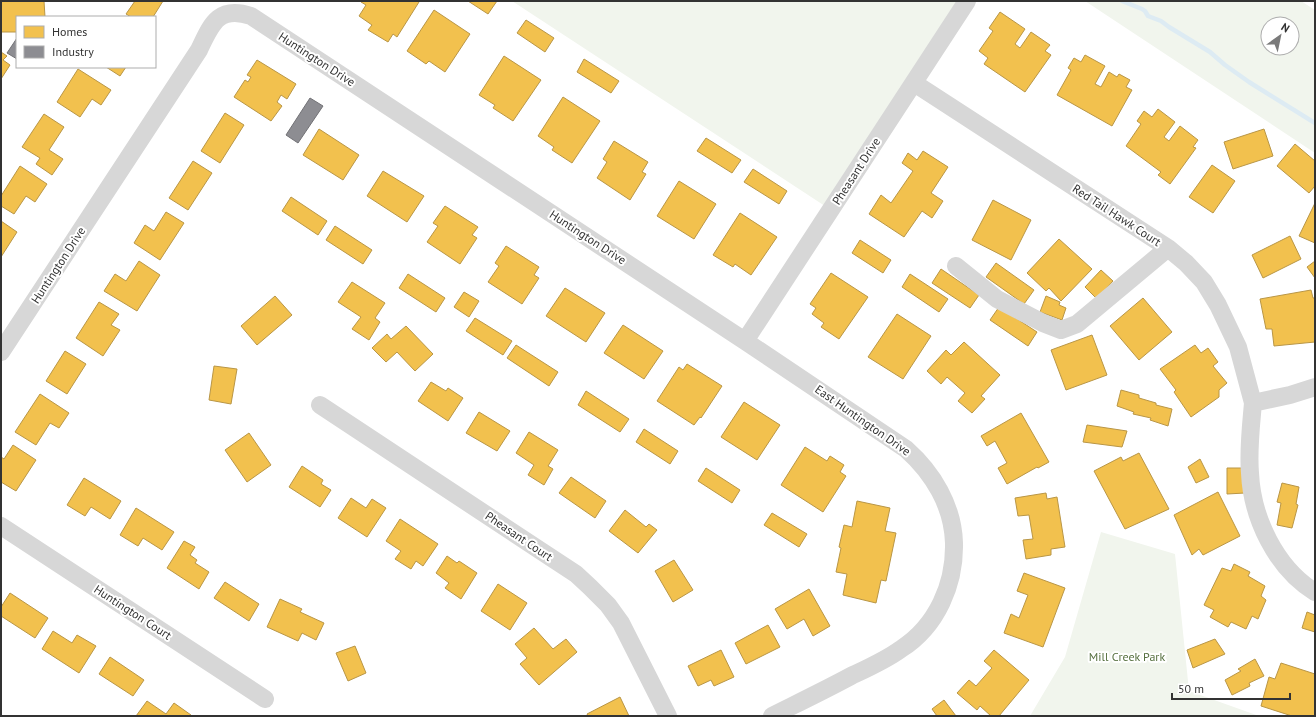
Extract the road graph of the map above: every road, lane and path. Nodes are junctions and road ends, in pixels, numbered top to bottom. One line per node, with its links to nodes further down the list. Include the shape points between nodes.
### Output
1 (967, 1): 2 (street, Pheasant Drive)
2 (914, 83): 3 (street, Red Tail Hawk Court); 5 (street, Pheasant Drive)
3 (1168, 248): 4 (street, via 1077,324 1061,330 997,298); 8 (street, Red Tail Hawk Court, via 1204,282 1218,305 1238,348)
4 (956, 266)
5 (745, 341): 6 (street, Huntington Drive, via 251,16 240,12 222,16 212,25 199,50); 14 (street, East Huntington Drive, via 900,444 914,456 931,475 943,497 954,537 953,564 947,590 936,612 921,632 902,649 883,660)
6 (1, 352)
7 (1315, 386): 8 (street, via 1290,395)
8 (1253, 403): 11 (street, Red Tail Hawk Court, via 1250,472 1254,502 1276,553 1290,572)
9 (320, 405): 13 (street, Pheasant Court, via 576,574 608,605 621,623)
10 (1, 526): 12 (street, Huntington Court)
11 (1315, 592)
12 (265, 699)
13 (668, 716)
14 (772, 716)

